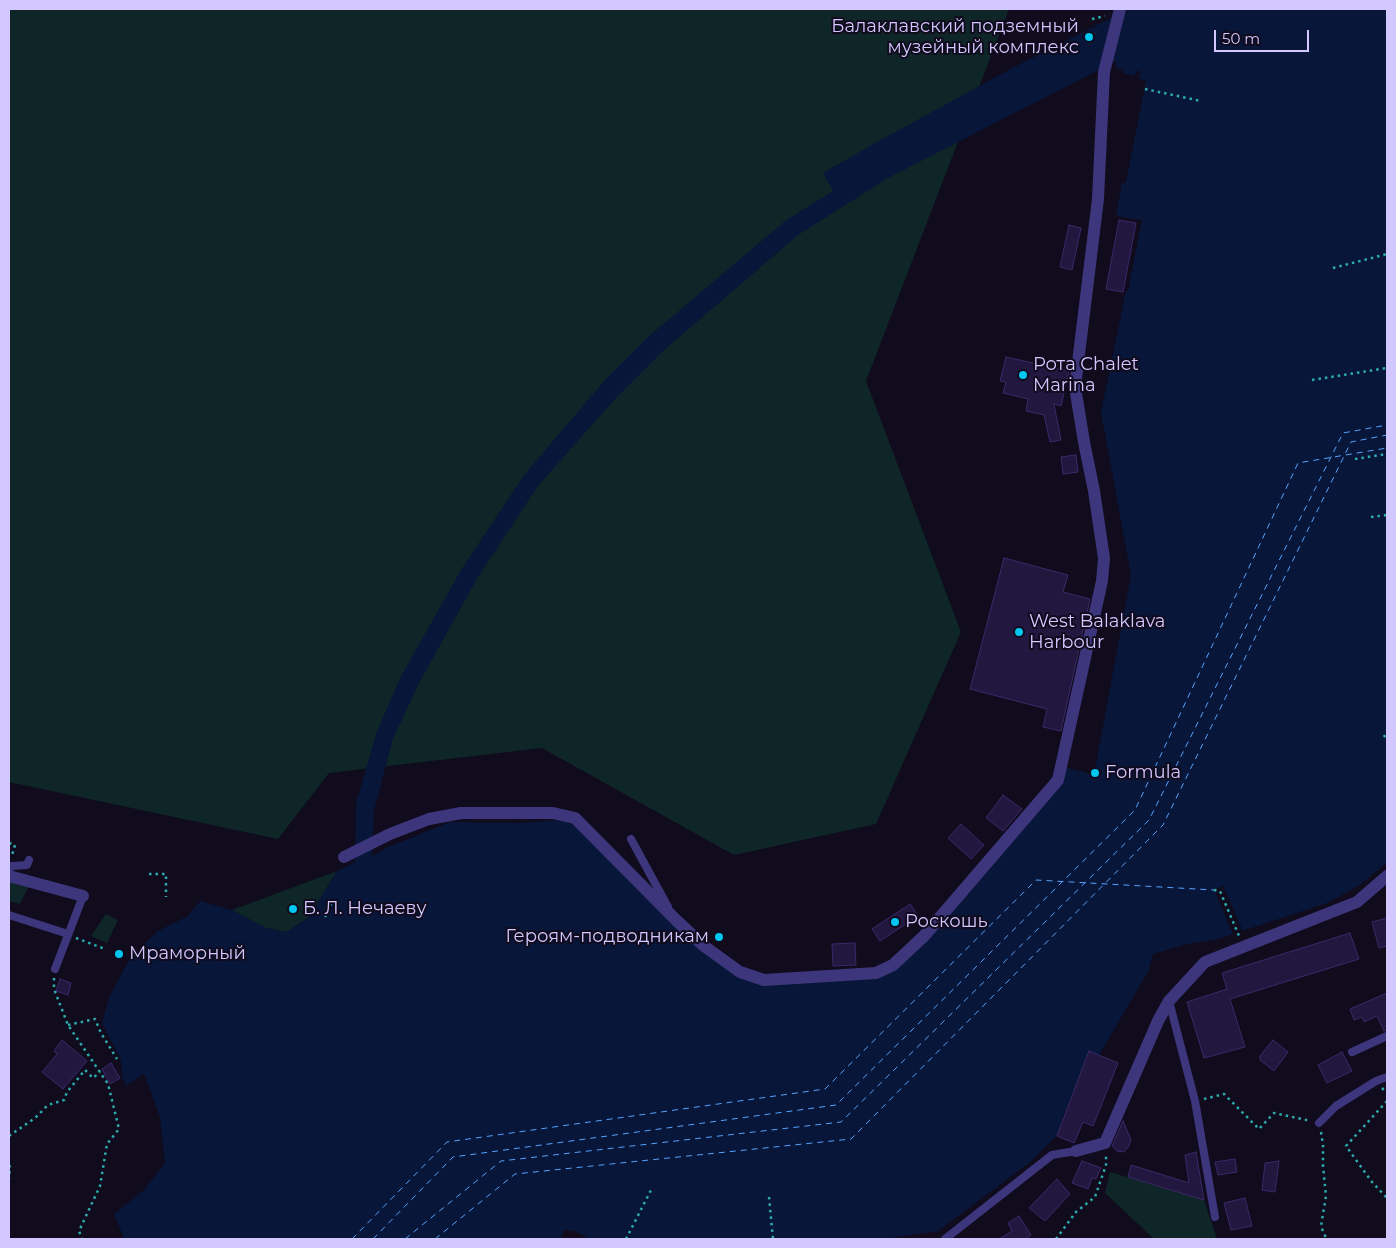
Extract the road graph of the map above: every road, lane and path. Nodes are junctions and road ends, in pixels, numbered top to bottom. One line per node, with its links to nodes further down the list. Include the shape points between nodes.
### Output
1 (1119, 11): 28 (street, via 1104,72 1098,200 1075,387 1104,558 1102,581 1058,780 924,936 893,964 876,972 764,980 740,972 704,946)
2 (1145, 89): 3 (path)
3 (1201, 100)
4 (1387, 254): 5 (path)
5 (1333, 268)
6 (1387, 368): 7 (path)
7 (1312, 380)
8 (1387, 454): 9 (path)
9 (1355, 459)
10 (1387, 514): 11 (path)
11 (1371, 517)
12 (1384, 735): 13 (path)
13 (1387, 741)
14 (631, 839): 28 (lane)
15 (9, 843): 17 (path, via 15,845 12,855)
16 (344, 857): 28 (street, via 430,819 461,814 553,813 576,818)
17 (29, 860): 18 (lane, via 27,865 11,866)
18 (9, 871)
19 (149, 874): 24 (path, via 166,874)
20 (9, 876): 23 (street)
21 (1387, 876): 30 (street, via 1357,902)
22 (1214, 890): 30 (path, via 1220,891)
23 (84, 896): 29 (lane)
24 (166, 897)
25 (332, 902): 27 (path)
26 (9, 915): 29 (lane)
27 (325, 917)
28 (676, 920)
29 (68, 934): 31 (path); 32 (lane)
30 (1243, 946): 33 (street, via 1205,962)
31 (105, 949)
32 (55, 968): 34 (path, via 54,989)
33 (1169, 1001): 41 (lane); 44 (street)
34 (68, 1025): 37 (path, via 95,1019); 38 (path)
35 (1387, 1036): 36 (lane)
36 (1352, 1052)
37 (117, 1059)
38 (100, 1072): 43 (path, via 93,1078 85,1070 66,1092 64,1100 48,1104 35,1118); 52 (path, via 108,1084 119,1129 107,1144 100,1186 79,1231)
39 (1387, 1077): 42 (lane, via 1336,1106)
40 (1387, 1100): 50 (path, via 1346,1146)
41 (1195, 1101): 42 (path, via 1224,1094 1259,1129 1274,1113); 51 (lane)
42 (1319, 1123): 57 (path, via 1326,1196 1321,1226)
43 (9, 1136)
44 (1105, 1143): 45 (street); 56 (path, via 1106,1165 1095,1196 1076,1212)
45 (1076, 1151): 55 (lane, via 1052,1155)
46 (9, 1165): 47 (path)
47 (9, 1179)
48 (651, 1190): 53 (path)
49 (769, 1197): 54 (path)
50 (1387, 1198)
51 (1215, 1216)
52 (82, 1239)
53 (626, 1239)
54 (773, 1239)
55 (945, 1239)
56 (1056, 1239)
57 (1327, 1239)

